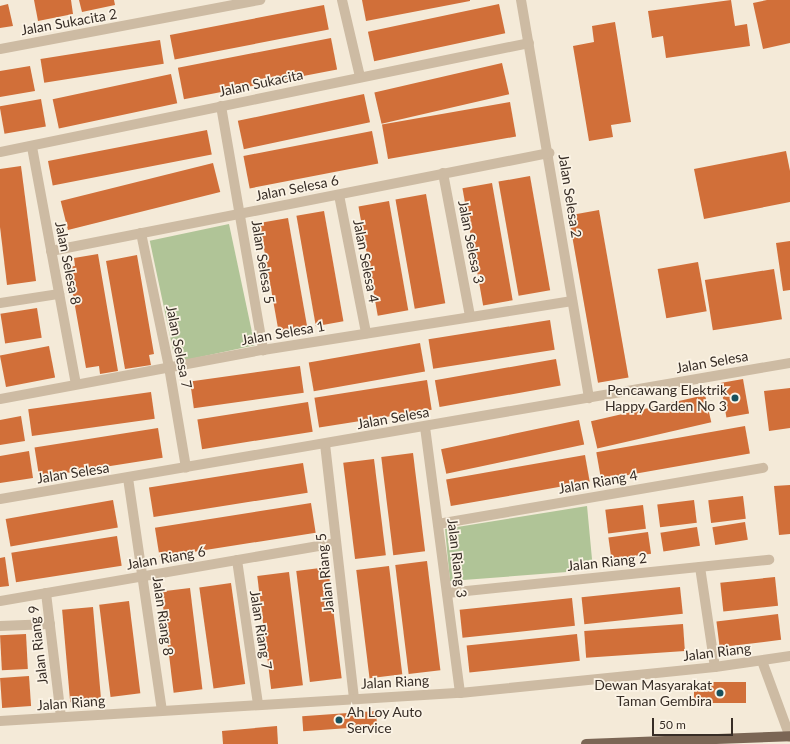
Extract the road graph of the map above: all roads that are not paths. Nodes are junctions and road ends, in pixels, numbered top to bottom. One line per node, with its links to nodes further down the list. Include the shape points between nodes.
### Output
1 (260, 0): 4 (street, Jalan Sukacita 2)
2 (342, 0): 7 (street)
3 (521, 0): 5 (street, Jalan Selesa 2)
4 (230, 3): 6 (street, Jalan Sukacita 2)
5 (529, 43): 7 (street, Jalan Sukacita); 11 (street, Jalan Selesa 2)
6 (0, 49)
7 (360, 77): 8 (street, Jalan Sukacita)
8 (221, 106): 9 (street, Jalan Sukacita); 14 (street, Jalan Selesa 5)
9 (32, 147): 10 (street, Jalan Sukacita); 16 (street, Jalan Selesa 8)
10 (0, 152)
11 (549, 153): 12 (street, Jalan Selesa 6); 18 (street, Jalan Selesa 2)
12 (444, 173): 13 (street, Jalan Selesa 6); 20 (street, Jalan Selesa 3)
13 (339, 195): 14 (street, Jalan Selesa 6); 21 (street, Jalan Selesa 4)
14 (241, 213): 15 (street, Jalan Selesa 6); 22 (street, Jalan Selesa 5)
15 (141, 233): 16 (street, Jalan Selesa 6); 24 (street, Jalan Selesa 7)
16 (51, 251): 17 (street, Jalan Selesa 8)
17 (59, 294): 19 (street); 25 (street, Jalan Selesa 8)
18 (572, 301): 20 (street, Jalan Selesa 1); 26 (street, Jalan Selesa 2)
19 (0, 303)
20 (470, 316): 21 (street, Jalan Selesa 1)
21 (366, 333): 22 (street, Jalan Selesa 1)
22 (263, 350): 24 (street, Jalan Selesa 1)
23 (790, 363): 26 (street, Jalan Selesa)
24 (169, 368): 25 (street, Jalan Selesa 1); 30 (street, Jalan Selesa 7)
25 (76, 384): 27 (street, Jalan Selesa 1)
26 (589, 398): 28 (street, Jalan Selesa)
27 (0, 399)
28 (425, 427): 29 (street, Jalan Selesa); 34 (street, Jalan Riang 3)
29 (325, 444): 30 (street, Jalan Selesa); 35 (street, Jalan Riang 5)
30 (186, 468): 32 (street, Jalan Selesa)
31 (763, 468): 34 (street, Jalan Riang 4)
32 (128, 478): 33 (street, Jalan Selesa); 39 (street, Jalan Riang 8)
33 (0, 499)
34 (438, 524): 41 (street, Jalan Riang 3)
35 (336, 543): 36 (street, Jalan Riang 6); 49 (street, Jalan Riang 5)
36 (237, 560): 39 (street, Jalan Riang 6); 50 (street, Jalan Riang 7)
37 (769, 560): 38 (street, Jalan Riang 2)
38 (700, 567): 41 (street, Jalan Riang 2); 47 (street)
39 (143, 576): 40 (street, Jalan Riang 6); 51 (street, Jalan Riang 8)
40 (46, 593): 42 (street, Jalan Riang 6); 43 (street, Jalan Riang 9)
41 (447, 593): 48 (street, Jalan Riang 3)
42 (0, 601)
43 (50, 624): 44 (street); 52 (street, Jalan Riang 9)
44 (0, 626)
45 (790, 656): 46 (street, Jalan Riang)
46 (762, 660): 47 (street, Jalan Riang); 54 (street)
47 (714, 667): 48 (street, Jalan Riang)
48 (460, 693): 49 (street, Jalan Riang)
49 (354, 698): 50 (street, Jalan Riang)
50 (258, 704): 51 (street, Jalan Riang)
51 (162, 711): 52 (street, Jalan Riang)
52 (61, 717): 53 (street, Jalan Riang)
53 (0, 721)
54 (790, 736): 55 (main road)
55 (586, 744)

